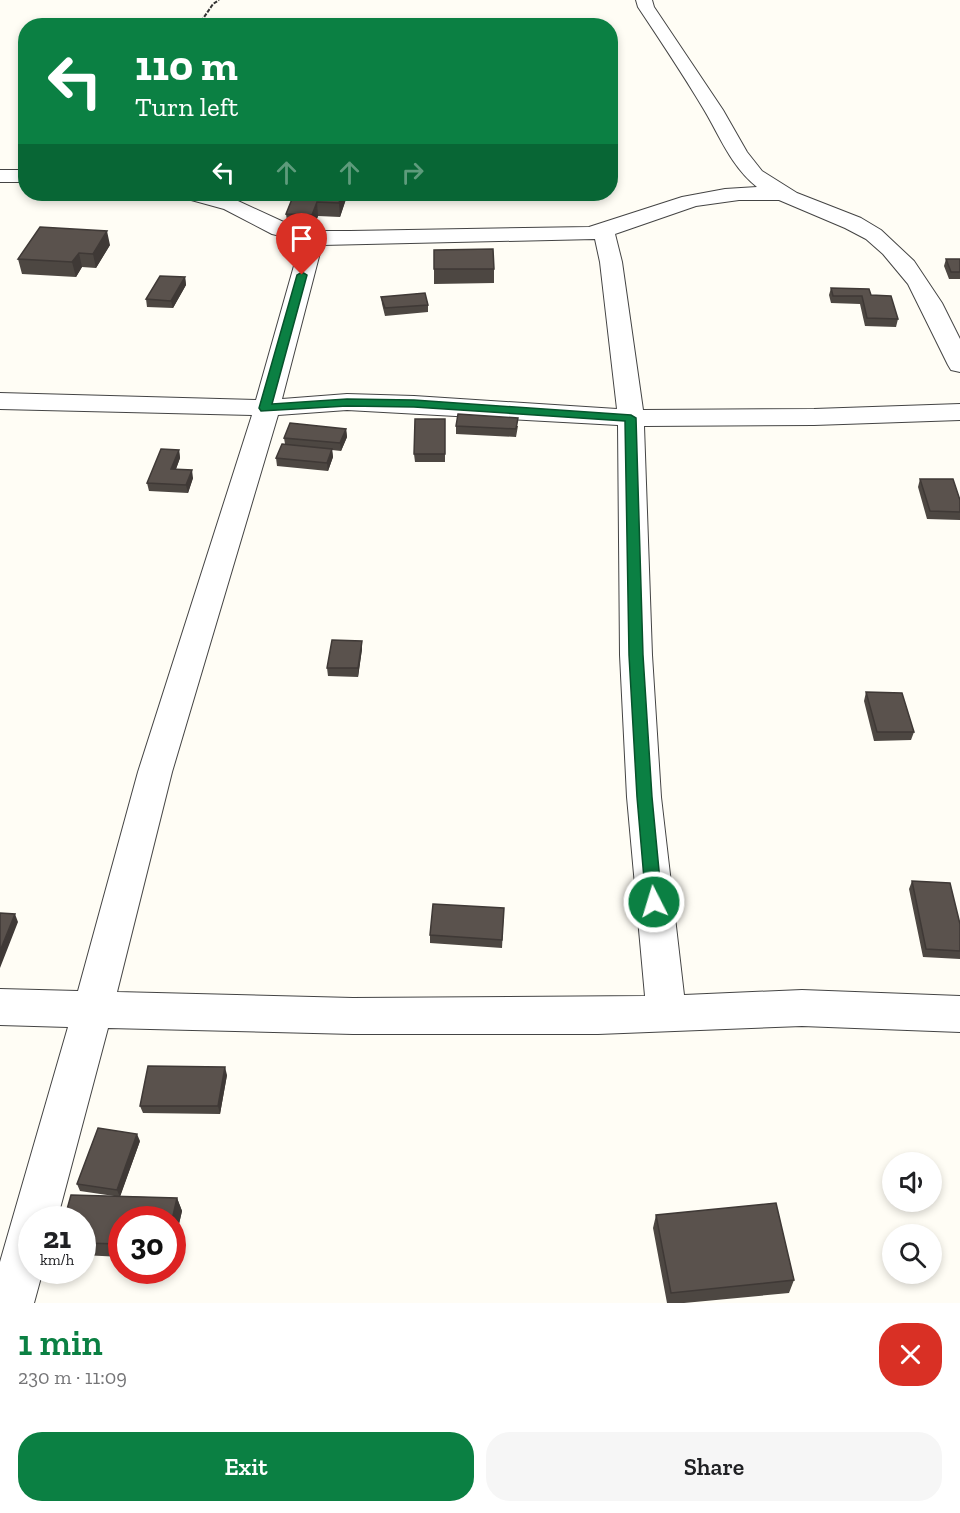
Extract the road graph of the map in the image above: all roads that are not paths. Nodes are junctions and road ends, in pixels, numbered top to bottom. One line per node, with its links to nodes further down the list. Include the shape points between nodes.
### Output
1 (644, 0): 4 (street, via 741,161 769,187)
2 (0, 176): 3 (street)
3 (18, 176)
4 (783, 194): 6 (street, via 705,198 669,206); 8 (street, via 855,224 902,258 933,307)
5 (214, 201): 7 (street, via 280,229)
6 (604, 232): 7 (street, via 568,236); 12 (street)
7 (313, 238): 10 (street)
8 (960, 365)
9 (0, 401): 10 (street)
10 (265, 408): 12 (street, via 347,402); 14 (street, via 155,772)
11 (960, 412): 12 (street)
12 (631, 418): 15 (street, via 636,655)
13 (0, 1007): 14 (street)
14 (93, 1010): 15 (street, via 491,1017); 17 (street)
15 (666, 1012): 16 (street, via 802,1008)
16 (960, 1014)
17 (38, 1206)
18 (18, 1279): 19 (street)
19 (11, 1303)

